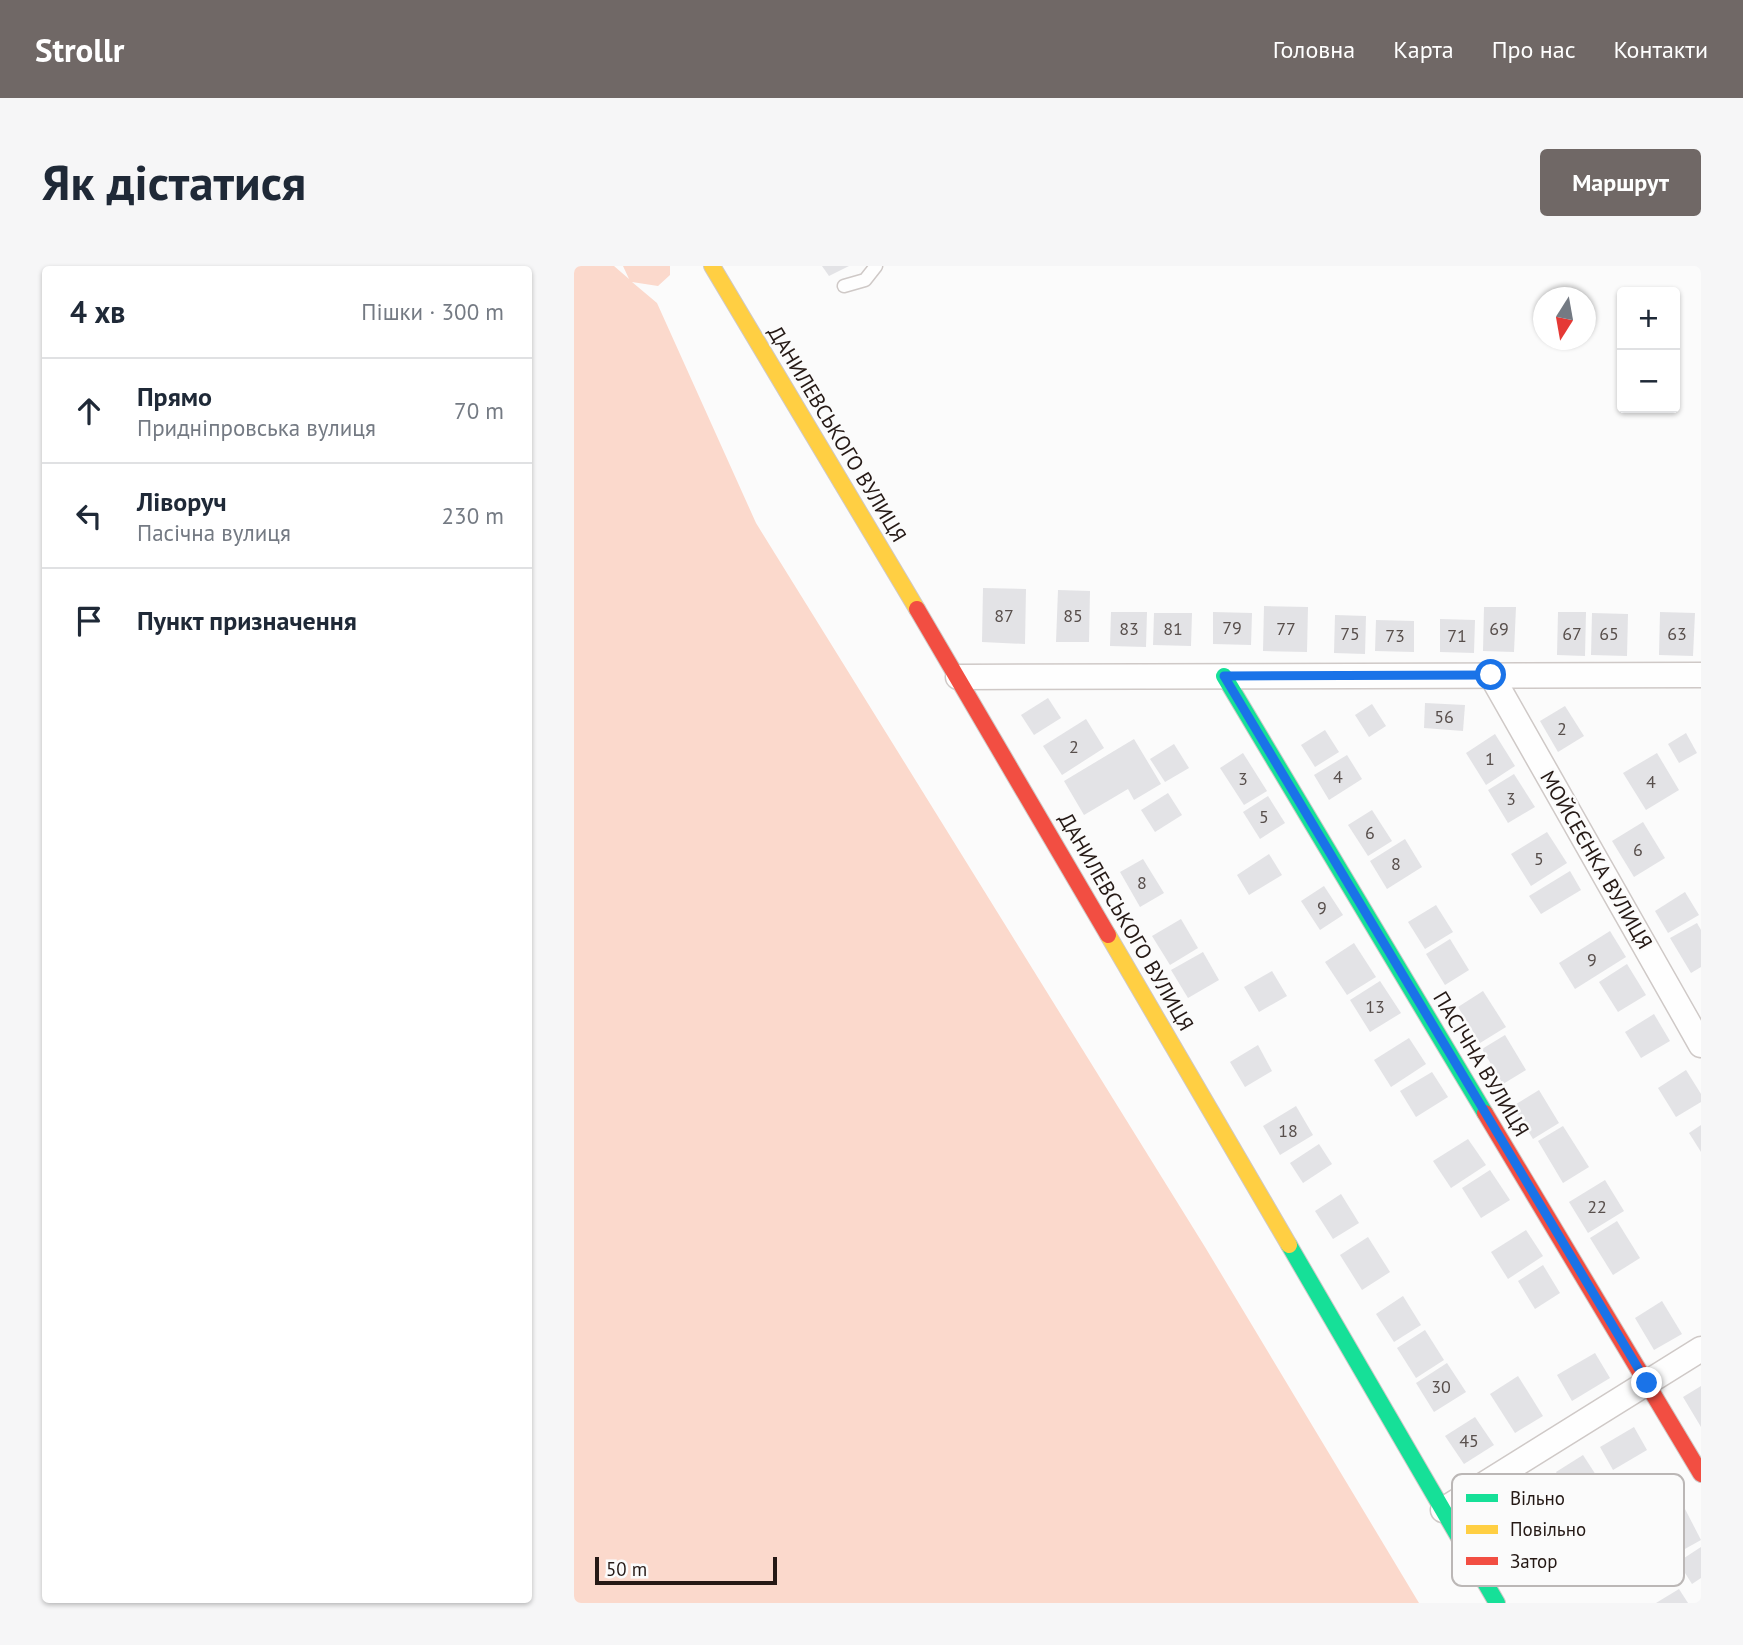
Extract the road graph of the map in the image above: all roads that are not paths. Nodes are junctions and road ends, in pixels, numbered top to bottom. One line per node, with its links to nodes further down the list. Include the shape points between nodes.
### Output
1 (876, 266): 3 (lane, via 865,280)
2 (714, 268): 7 (street, ДАНИЛЕВСЬКОГО ВУЛИЦЯ)
3 (844, 286)
4 (1491, 675): 5 (street); 6 (street); 8 (street, МОЙСЕЄНКА ВУЛИЦЯ)
5 (1701, 675)
6 (1224, 676): 7 (street); 10 (street, ПАСІЧНА ВУЛИЦЯ)
7 (958, 677): 14 (street, ДАНИЛЕВСЬКОГО ВУЛИЦЯ)
8 (1701, 1045)
9 (1701, 1349): 10 (street)
10 (1647, 1383): 11 (street); 12 (street, ПАСІЧНА ВУЛИЦЯ)
11 (1501, 1474)
12 (1701, 1474)
13 (1452, 1504): 14 (street)
14 (1443, 1510): 15 (street, ДАНИЛЕВСЬКОГО ВУЛИЦЯ)
15 (1452, 1526)
16 (1487, 1586): 17 (street, ДАНИЛЕВСЬКОГО ВУЛИЦЯ)
17 (1497, 1603)

